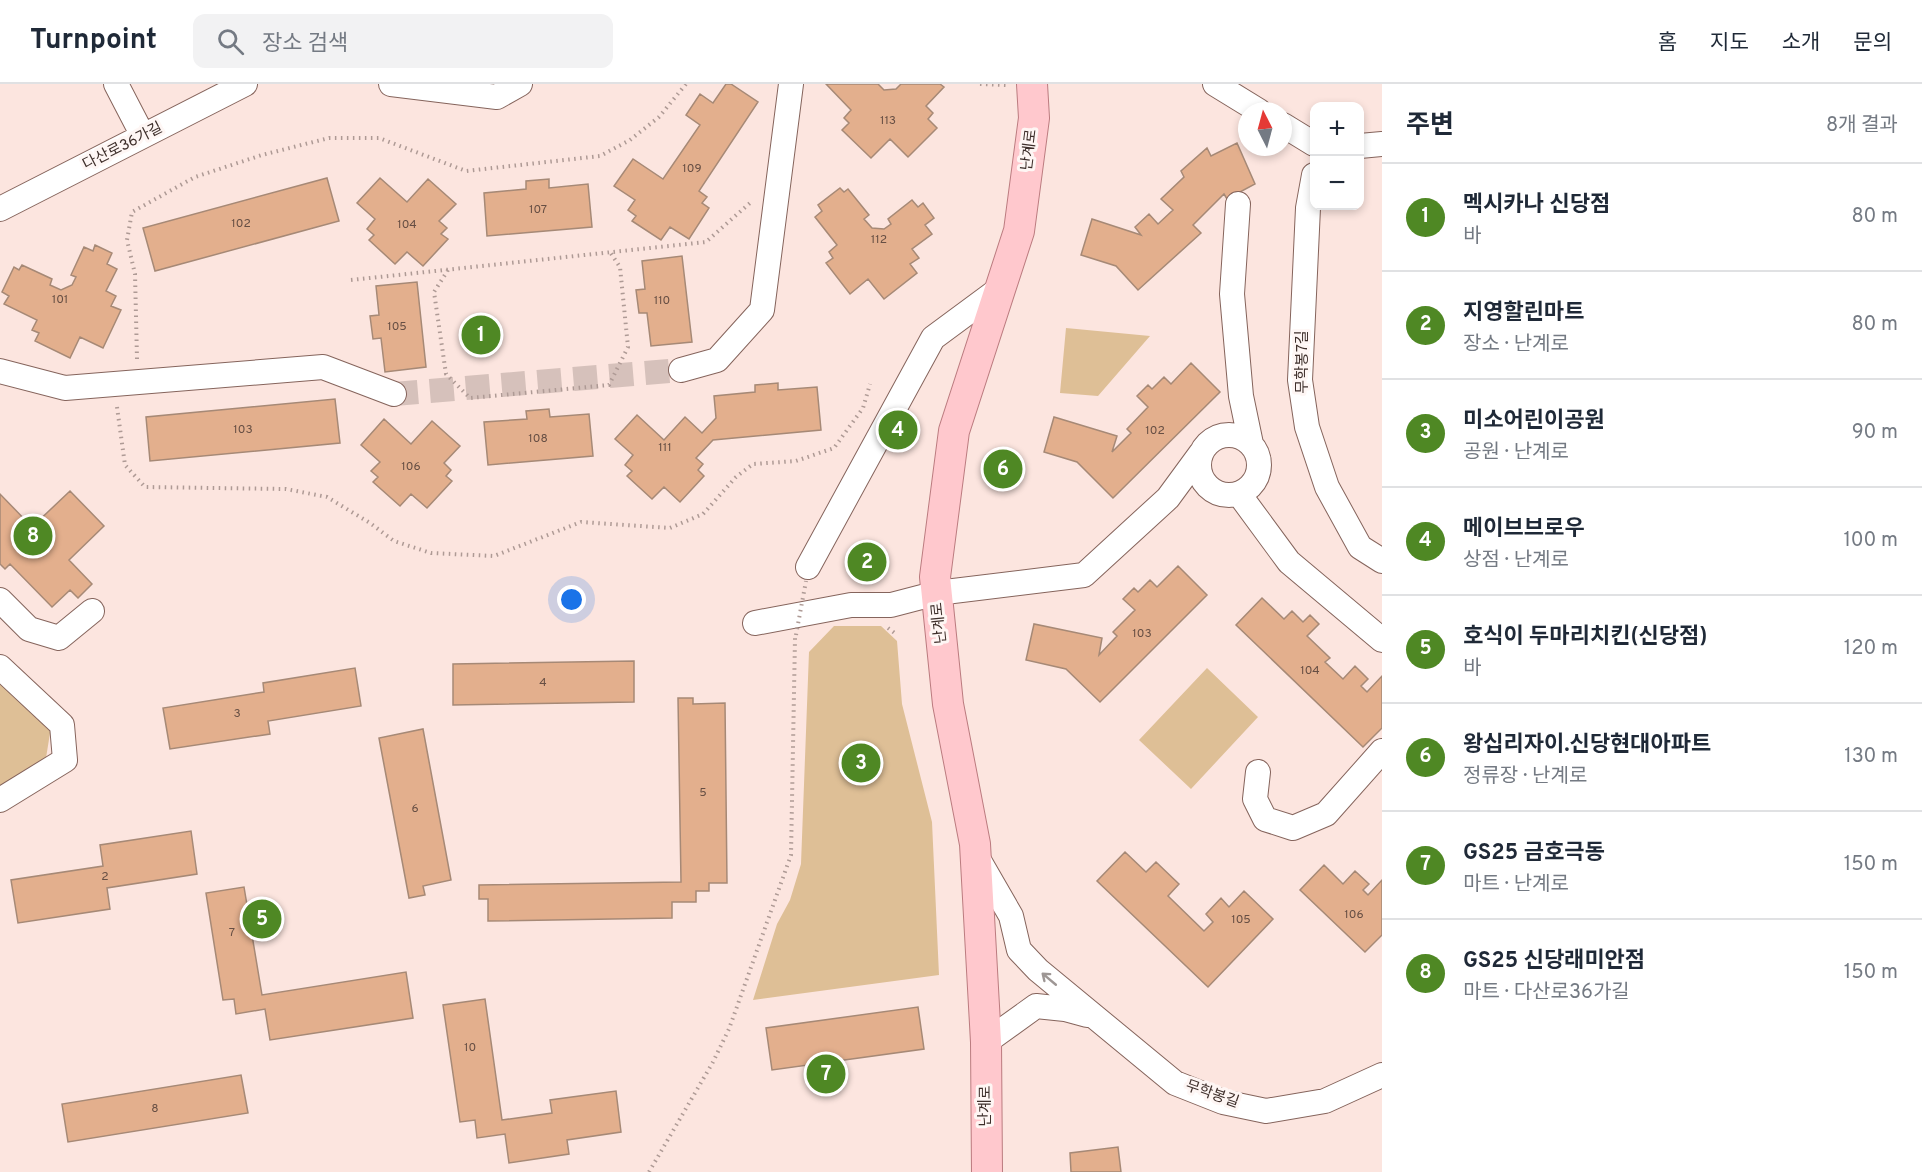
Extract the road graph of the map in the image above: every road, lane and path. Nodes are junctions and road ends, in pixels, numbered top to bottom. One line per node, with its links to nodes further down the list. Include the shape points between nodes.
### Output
1 (116, 84): 11 (street)
2 (245, 84): 11 (street, 다산로36가길)
3 (391, 84): 4 (street, via 497,97)
4 (520, 84)
5 (686, 84): 23 (path, via 659,117 630,140 600,156 466,171 379,138 329,138 195,177 132,212 127,240 135,274)
6 (790, 84): 24 (street, via 762,310 717,360)
7 (1032, 84): 22 (main road, 난계로, via 1034,118 1019,231)
8 (1215, 84): 9 (street)
9 (1244, 102)
10 (1292, 131): 12 (street)
11 (143, 136): 17 (street, 다산로36가길)
12 (1310, 142)
13 (1382, 144): 14 (street)
14 (1364, 146)
15 (756, 197): 19 (path, via 706,242)
16 (1310, 197): 37 (street, 무학봉7길, via 1300,380 1306,427 1327,488 1360,547)
17 (5, 199)
18 (1238, 204): 28 (street, via 1232,294)
19 (610, 252): 20 (path); 20 (path, via 620,267 628,347 609,386 470,399 446,374 434,292)
20 (448, 270): 21 (path)
21 (351, 280)
22 (1002, 287): 38 (street, via 933,338); 39 (main road, 난계로, via 954,431 935,577)
23 (137, 362)
24 (681, 370)
25 (0, 371): 27 (street, via 65,388 322,367)
26 (870, 384): 29 (path, via 863,408 834,448 796,461 753,465 736,477 703,514 670,528 580,522 494,556 431,553 394,541 327,497 286,489 145,487 125,465)
27 (394, 394)
28 (1241, 396): 30 (street); 31 (street)
29 (116, 397)
30 (1223, 435): 31 (street, via 1243,438); 32 (street, via 1206,444)
31 (1251, 444): 33 (street, via 1257,452)
32 (1201, 453): 34 (street, via 1199,472 1204,482 1210,489); 35 (street)
33 (1258, 472): 34 (street, via 1254,482); 36 (street)
34 (1229, 494): 35 (street); 36 (street)
35 (1168, 498): 39 (street, via 1084,576)
36 (1269, 532): 43 (street, via 1288,562)
37 (1382, 561)
38 (807, 574): 52 (path, bridge, via 794,642 791,855 729,1029)
39 (937, 593): 42 (street, via 891,605 851,605); 48 (main road, 난계로, via 948,704)
40 (0, 600): 41 (street, via 29,629 59,638)
41 (92, 611)
42 (755, 622)
43 (1382, 639)
44 (0, 667): 47 (street, via 62,725 65,760)
45 (1382, 751): 46 (street, via 1326,814 1293,828 1265,819 1255,799)
46 (1258, 771)
47 (0, 800)
48 (975, 855): 49 (street, 무학봉길, one-way to 48, via 1019,950 1011,916); 50 (main road, 난계로)
49 (1094, 1017): 50 (street, 무학봉길, via 1036,1006); 51 (street, 무학봉길, via 1175,1083 1223,1102 1266,1111 1325,1101)
50 (986, 1042): 53 (main road, 난계로)
51 (1382, 1075)
52 (649, 1172)
53 (987, 1172)

